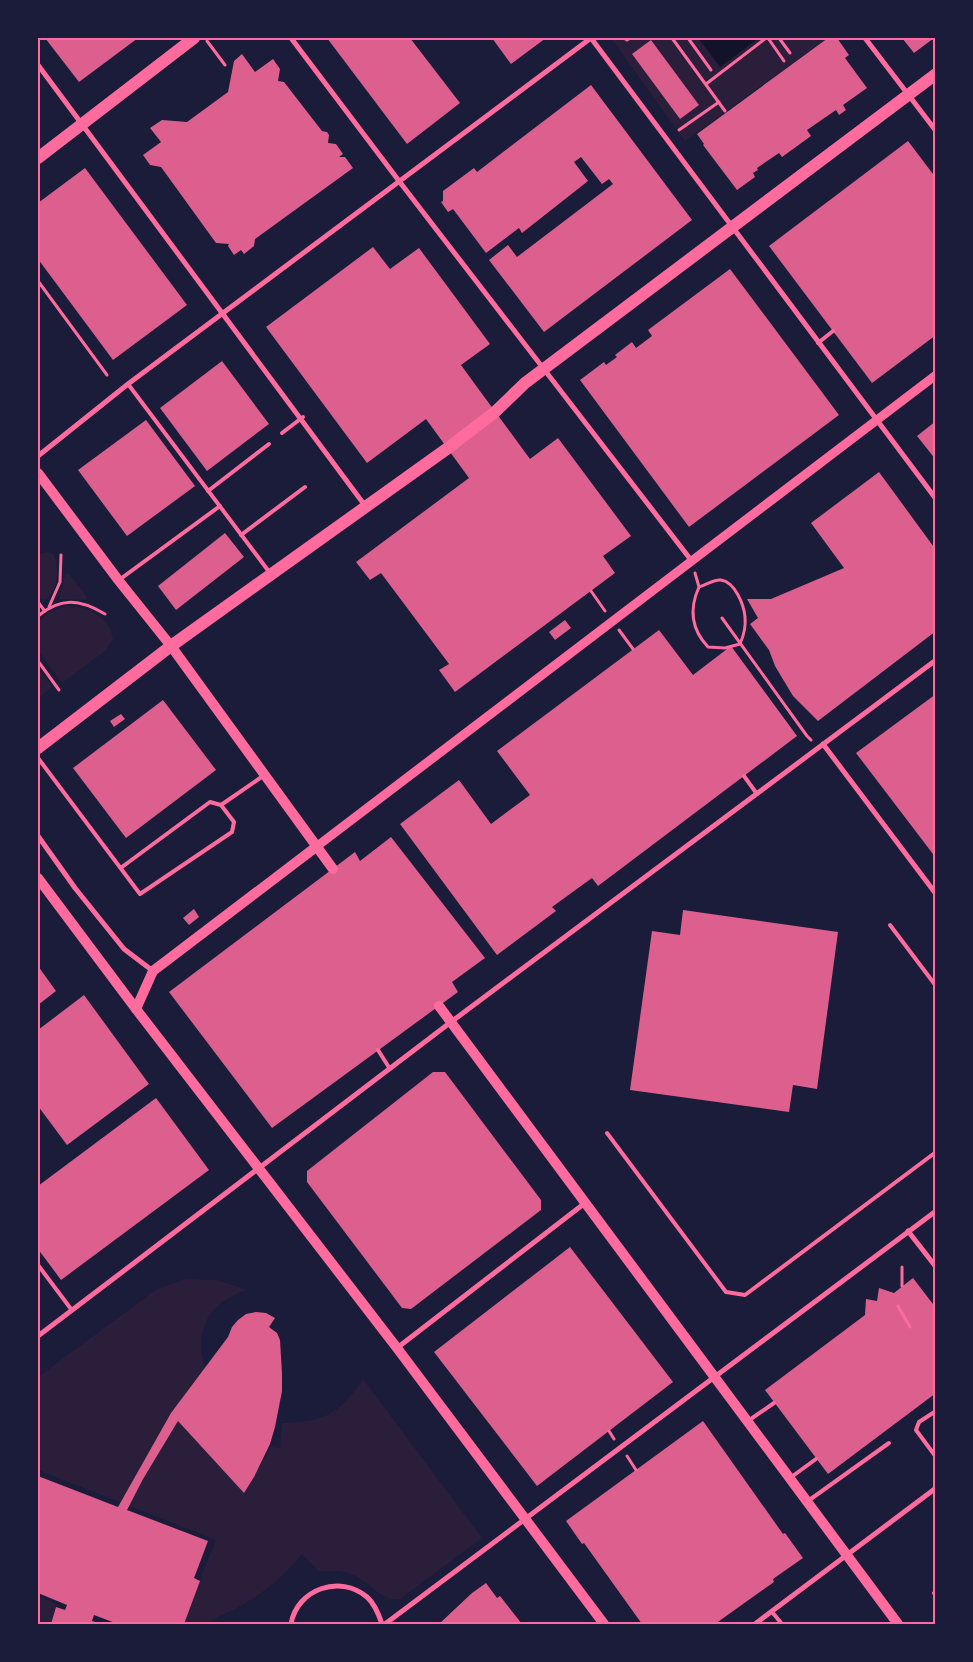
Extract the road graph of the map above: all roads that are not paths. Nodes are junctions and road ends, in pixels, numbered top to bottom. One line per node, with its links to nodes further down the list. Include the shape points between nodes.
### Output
1 (194, 38): 8 (main road)
2 (291, 38): 11 (street)
3 (591, 38): 11 (street); 12 (street)
4 (865, 38): 7 (street)
5 (38, 65): 8 (street)
6 (936, 74): 7 (main road)
7 (908, 95): 9 (street); 12 (main road)
8 (81, 124): 10 (main road); 13 (street)
9 (936, 131)
10 (38, 158)
11 (399, 181): 13 (street); 16 (street)
12 (732, 228): 15 (street); 16 (main road)
13 (222, 314): 18 (street); 19 (street)
14 (833, 331): 15 (lane)
15 (818, 343): 20 (street)
16 (544, 369): 29 (main road, via 495,412); 31 (street)
17 (936, 375): 20 (street)
18 (128, 384): 23 (street); 26 (lane)
19 (302, 418): 21 (lane); 29 (street)
20 (875, 420): 27 (street); 31 (street)
21 (282, 433)
22 (269, 444): 26 (lane)
23 (38, 456)
24 (38, 473): 33 (main road)
25 (305, 487): 30 (lane)
26 (208, 491): 28 (lane)
27 (936, 499)
28 (220, 506): 30 (lane); 33 (lane)
29 (366, 507): 32 (main road)
30 (241, 535): 32 (lane)
31 (691, 560): 44 (street)
32 (271, 575): 34 (main road)
33 (119, 581): 34 (main road)
34 (171, 646): 37 (main road); 39 (main road)
35 (936, 660): 36 (street)
36 (821, 746): 41 (street); 48 (street)
37 (38, 748)
38 (38, 758): 45 (lane)
39 (265, 775): 42 (lane); 44 (main road)
40 (744, 776): 41 (lane)
41 (757, 794): 54 (street)
42 (222, 805): 45 (lane, via 210,802); 45 (lane, via 234,822 232,832 140,894)
43 (38, 836): 50 (street, via 124,949)
44 (316, 847): 46 (main road); 50 (main road)
45 (122, 867)
46 (333, 869)
47 (38, 878): 53 (main road)
48 (936, 894)
49 (890, 925): 51 (lane)
50 (153, 971): 53 (main road)
51 (936, 986)
52 (439, 1006): 54 (main road)
53 (136, 1009): 59 (main road)
54 (452, 1022): 56 (street); 60 (main road)
55 (378, 1050): 56 (lane)
56 (390, 1069): 59 (street)
57 (607, 1133): 58 (lane, via 726,1292 745,1295)
58 (936, 1152)
59 (260, 1168): 65 (street); 67 (main road)
60 (586, 1202): 67 (street); 68 (main road)
61 (936, 1211): 62 (street)
62 (908, 1231): 64 (street); 68 (street)
63 (38, 1265): 65 (lane)
64 (936, 1267)
65 (71, 1309): 66 (street)
66 (38, 1336)
67 (397, 1348): 78 (main road)
68 (714, 1377): 71 (main road); 78 (street)
69 (774, 1403): 71 (lane)
70 (936, 1411): 73 (lane, via 919,1422 916,1430)
71 (748, 1422): 75 (main road)
72 (889, 1443): 77 (lane)
73 (936, 1457)
74 (816, 1458): 75 (lane)
75 (790, 1478): 77 (main road)
76 (936, 1488): 79 (street)
77 (807, 1502): 79 (main road)
78 (525, 1519): 82 (street); 83 (main road)
79 (846, 1554): 80 (street); 86 (main road)
80 (772, 1612): 84 (street); 85 (lane)
81 (291, 1624): 82 (street, via 297,1607 308,1595 338,1585 354,1589 368,1598)
82 (384, 1624)
83 (604, 1624)
84 (755, 1624)
85 (782, 1624)
86 (898, 1624)

